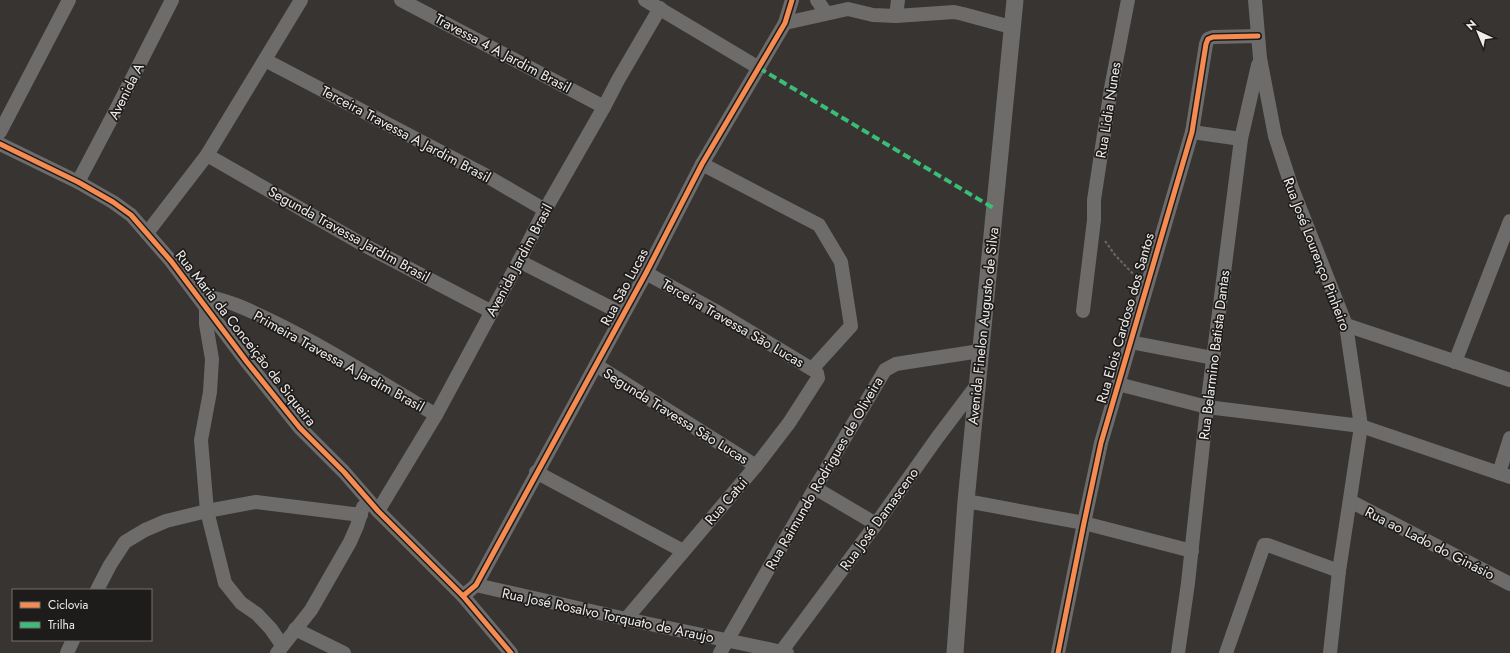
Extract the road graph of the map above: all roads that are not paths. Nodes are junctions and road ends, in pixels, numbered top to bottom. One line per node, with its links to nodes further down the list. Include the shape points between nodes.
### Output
1 (69, 0): 24 (street)
2 (172, 0): 30 (street, Avenida A)
3 (300, 0): 21 (street)
4 (401, 0): 23 (street, Travessa 4 A Jardim Brasil)
5 (645, 0): 13 (street)
6 (792, 0): 17 (street, Rua São Lucas)
7 (817, 0): 15 (street)
8 (860, 0): 14 (street)
9 (898, 0): 16 (street)
10 (1015, 0): 18 (street, Avenida Finelon Augusto de Silva)
11 (1128, 0): 38 (street, Rua Lidia Nunes, via 1094,200)
12 (1255, 0): 19 (street, Rua José Lourenço Pinheiro)
13 (660, 8): 22 (street); 23 (street, Avenida Jardim Brasil)
14 (848, 8): 15 (street); 16 (street, via 873,15)
15 (826, 13): 17 (street)
16 (896, 16): 18 (street, via 954,12)
17 (785, 22): 22 (street, Rua São Lucas)
18 (1011, 27): 43 (street, Avenida Finelon Augusto de Silva)
19 (1258, 36): 20 (street, Rua José Lourenço Pinheiro); 25 (street, Rua Elois Cardoso dos Santos, via 1208,39)
20 (1260, 58): 26 (street, Rua Belarmino Batista Dantas); 41 (street, Rua José Lourenço Pinheiro, via 1278,151)
21 (265, 60): 28 (street); 31 (street, Terceira Travessa A Jardim Brasil, via 485,175)
22 (759, 68): 29 (street, Rua São Lucas)
23 (604, 107): 31 (street, Avenida Jardim Brasil)
24 (0, 132)
25 (1192, 132): 26 (street); 42 (street, Rua Elois Cardoso dos Santos)
26 (1241, 139): 44 (street, Rua Belarmino Batista Dantas)
27 (0, 144): 30 (street, Rua Maria da Conceição de Siqueira)
28 (207, 155): 33 (street); 39 (street, Segunda Travessa Jardim Brasil, via 362,244)
29 (702, 164): 35 (street, Rua São Lucas); 47 (street, Rua Catui, via 819,225 841,262 850,326)
30 (78, 182): 33 (street, Rua Maria da Conceição de Siqueira, via 113,202)
31 (545, 210): 34 (street, Avenida Jardim Brasil)
32 (1510, 222): 45 (street)
33 (147, 232): 36 (street, Rua Maria da Conceição de Siqueira)
34 (519, 261): 39 (street, Avenida Jardim Brasil); 40 (street)
35 (646, 272): 40 (street, Rua São Lucas); 47 (street, Terceira Travessa São Lucas)
36 (195, 293): 37 (street, Rua Maria da Conceição de Siqueira); 52 (street, Primeira Travessa A Jardim Brasil, via 238,305 260,316 318,346)
37 (206, 307): 59 (street, Rua Maria da Conceição de Siqueira, via 300,428); 62 (street, via 212,359 210,392 201,440)
38 (1083, 311)
39 (492, 312): 52 (street, Avenida Jardim Brasil)
40 (623, 314): 46 (street, Rua São Lucas)
41 (1346, 325): 45 (street); 53 (street, Rua José Lourenço Pinheiro)
42 (1130, 342): 44 (street); 49 (street, Rua Elois Cardoso dos Santos)
43 (980, 351): 50 (street, Avenida Finelon Augusto de Silva); 58 (street, Rua Raimundo Rodrigues de Oliveira, via 902,362 885,370)
44 (1214, 358): 51 (street, Rua Belarmino Batista Dantas)
45 (1454, 362): 48 (street)
46 (596, 365): 55 (street, Segunda Travessa São Lucas); 56 (street, Rua São Lucas)
47 (815, 373): 55 (street, Rua Catui, via 817,381)
48 (1510, 380)
49 (1118, 384): 51 (street); 65 (street, Rua Elois Cardoso dos Santos, via 1101,444)
50 (977, 385): 60 (street, Avenida Finelon Augusto de Silva); 66 (street, Rua José Damasceno)
51 (1207, 407): 53 (street); 67 (street, Rua Belarmino Batista Dantas)
52 (436, 415): 63 (street, Avenida Jardim Brasil)
53 (1361, 426): 57 (street); 61 (street, Rua José Lourenço Pinheiro)
54 (1510, 438): 57 (street)
55 (756, 466): 68 (street, Rua Catui)
56 (536, 472): 68 (street); 71 (street, Rua São Lucas)
57 (1505, 475)
58 (815, 488): 66 (street); 77 (street, Rua Raimundo Rodrigues de Oliveira)
59 (365, 497): 63 (street, Rua Maria da Conceição de Siqueira); 64 (street)
60 (966, 501): 65 (street); 83 (street, Avenida Finelon Augusto de Silva)
61 (1350, 501): 69 (street, Rua José Lourenço Pinheiro); 70 (street, Rua ao Lado do Ginásio)
62 (207, 511): 64 (street, via 256,502); 72 (street, via 166,521 125,542); 78 (street, via 225,583 241,603 271,629)
63 (378, 511): 73 (street, Rua Maria da Conceição de Siqueira)
64 (361, 516): 75 (street, via 350,542 311,610)
65 (1084, 523): 67 (street); 84 (street, Rua Elois Cardoso dos Santos)
66 (876, 524): 79 (street, Rua José Damasceno)
67 (1192, 551): 85 (street, Rua Belarmino Batista Dantas)
68 (683, 552): 74 (street, Rua Catui)
69 (1339, 571): 86 (street, via 1264,545); 87 (street, Rua José Lourenço Pinheiro)
70 (1510, 584)
71 (476, 586): 73 (street); 74 (street, Rua José Rosalvo Torquato de Araujo)
72 (98, 589)
73 (463, 596): 82 (street, Rua Maria da Conceição de Siqueira)
74 (626, 619): 77 (street, Rua José Rosalvo Torquato de Araujo)
75 (295, 629): 78 (street); 81 (street)
76 (73, 641): 80 (street)
77 (724, 647): 79 (street, Rua José Rosalvo Torquato de Araujo)
78 (279, 649)
79 (784, 652)
80 (67, 653)
81 (344, 653)
82 (511, 653)
83 (955, 653)
84 (1058, 653)
85 (1178, 653)
86 (1226, 653)
87 (1330, 653)

